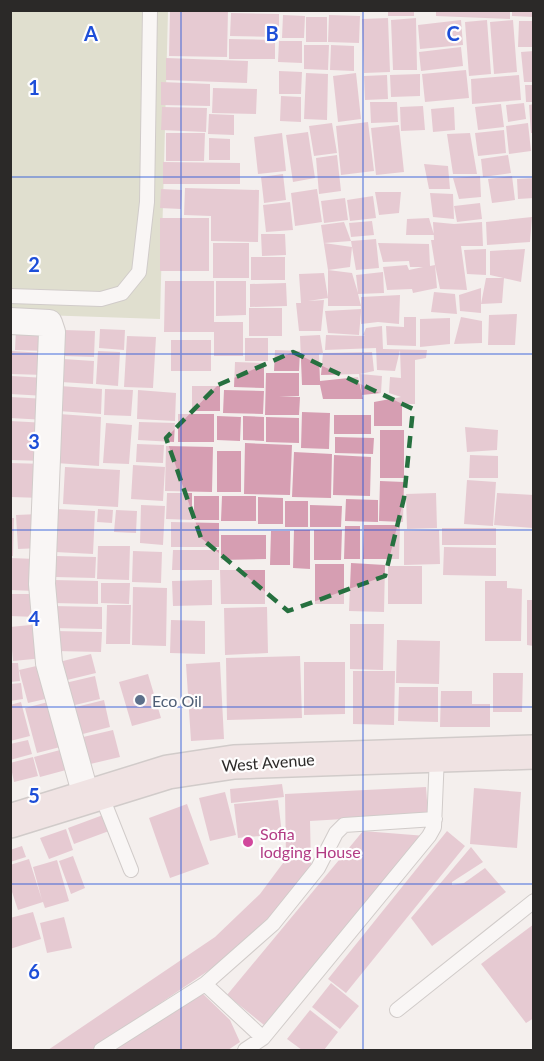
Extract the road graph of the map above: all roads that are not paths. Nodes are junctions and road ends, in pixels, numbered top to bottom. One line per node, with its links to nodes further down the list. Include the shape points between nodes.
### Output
1 (150, 10): 2 (lane, via 147,202 138,272 122,293 101,299)
2 (10, 296)
3 (10, 321): 6 (street, via 49,323 52,332 42,584 50,663)
4 (534, 752): 5 (main road, West Avenue)
5 (437, 753): 6 (main road, West Avenue, via 234,762 168,772); 7 (lane)
6 (93, 794): 8 (main road, West Avenue); 9 (lane)
7 (435, 819): 11 (lane, via 344,825 318,868 273,924); 13 (lane, via 429,836)
8 (10, 821)
9 (131, 870)
10 (534, 901): 12 (lane)
11 (204, 984): 13 (lane); 14 (lane)
12 (397, 1010)
13 (263, 1038): 15 (lane)
14 (101, 1050)
15 (245, 1050)

